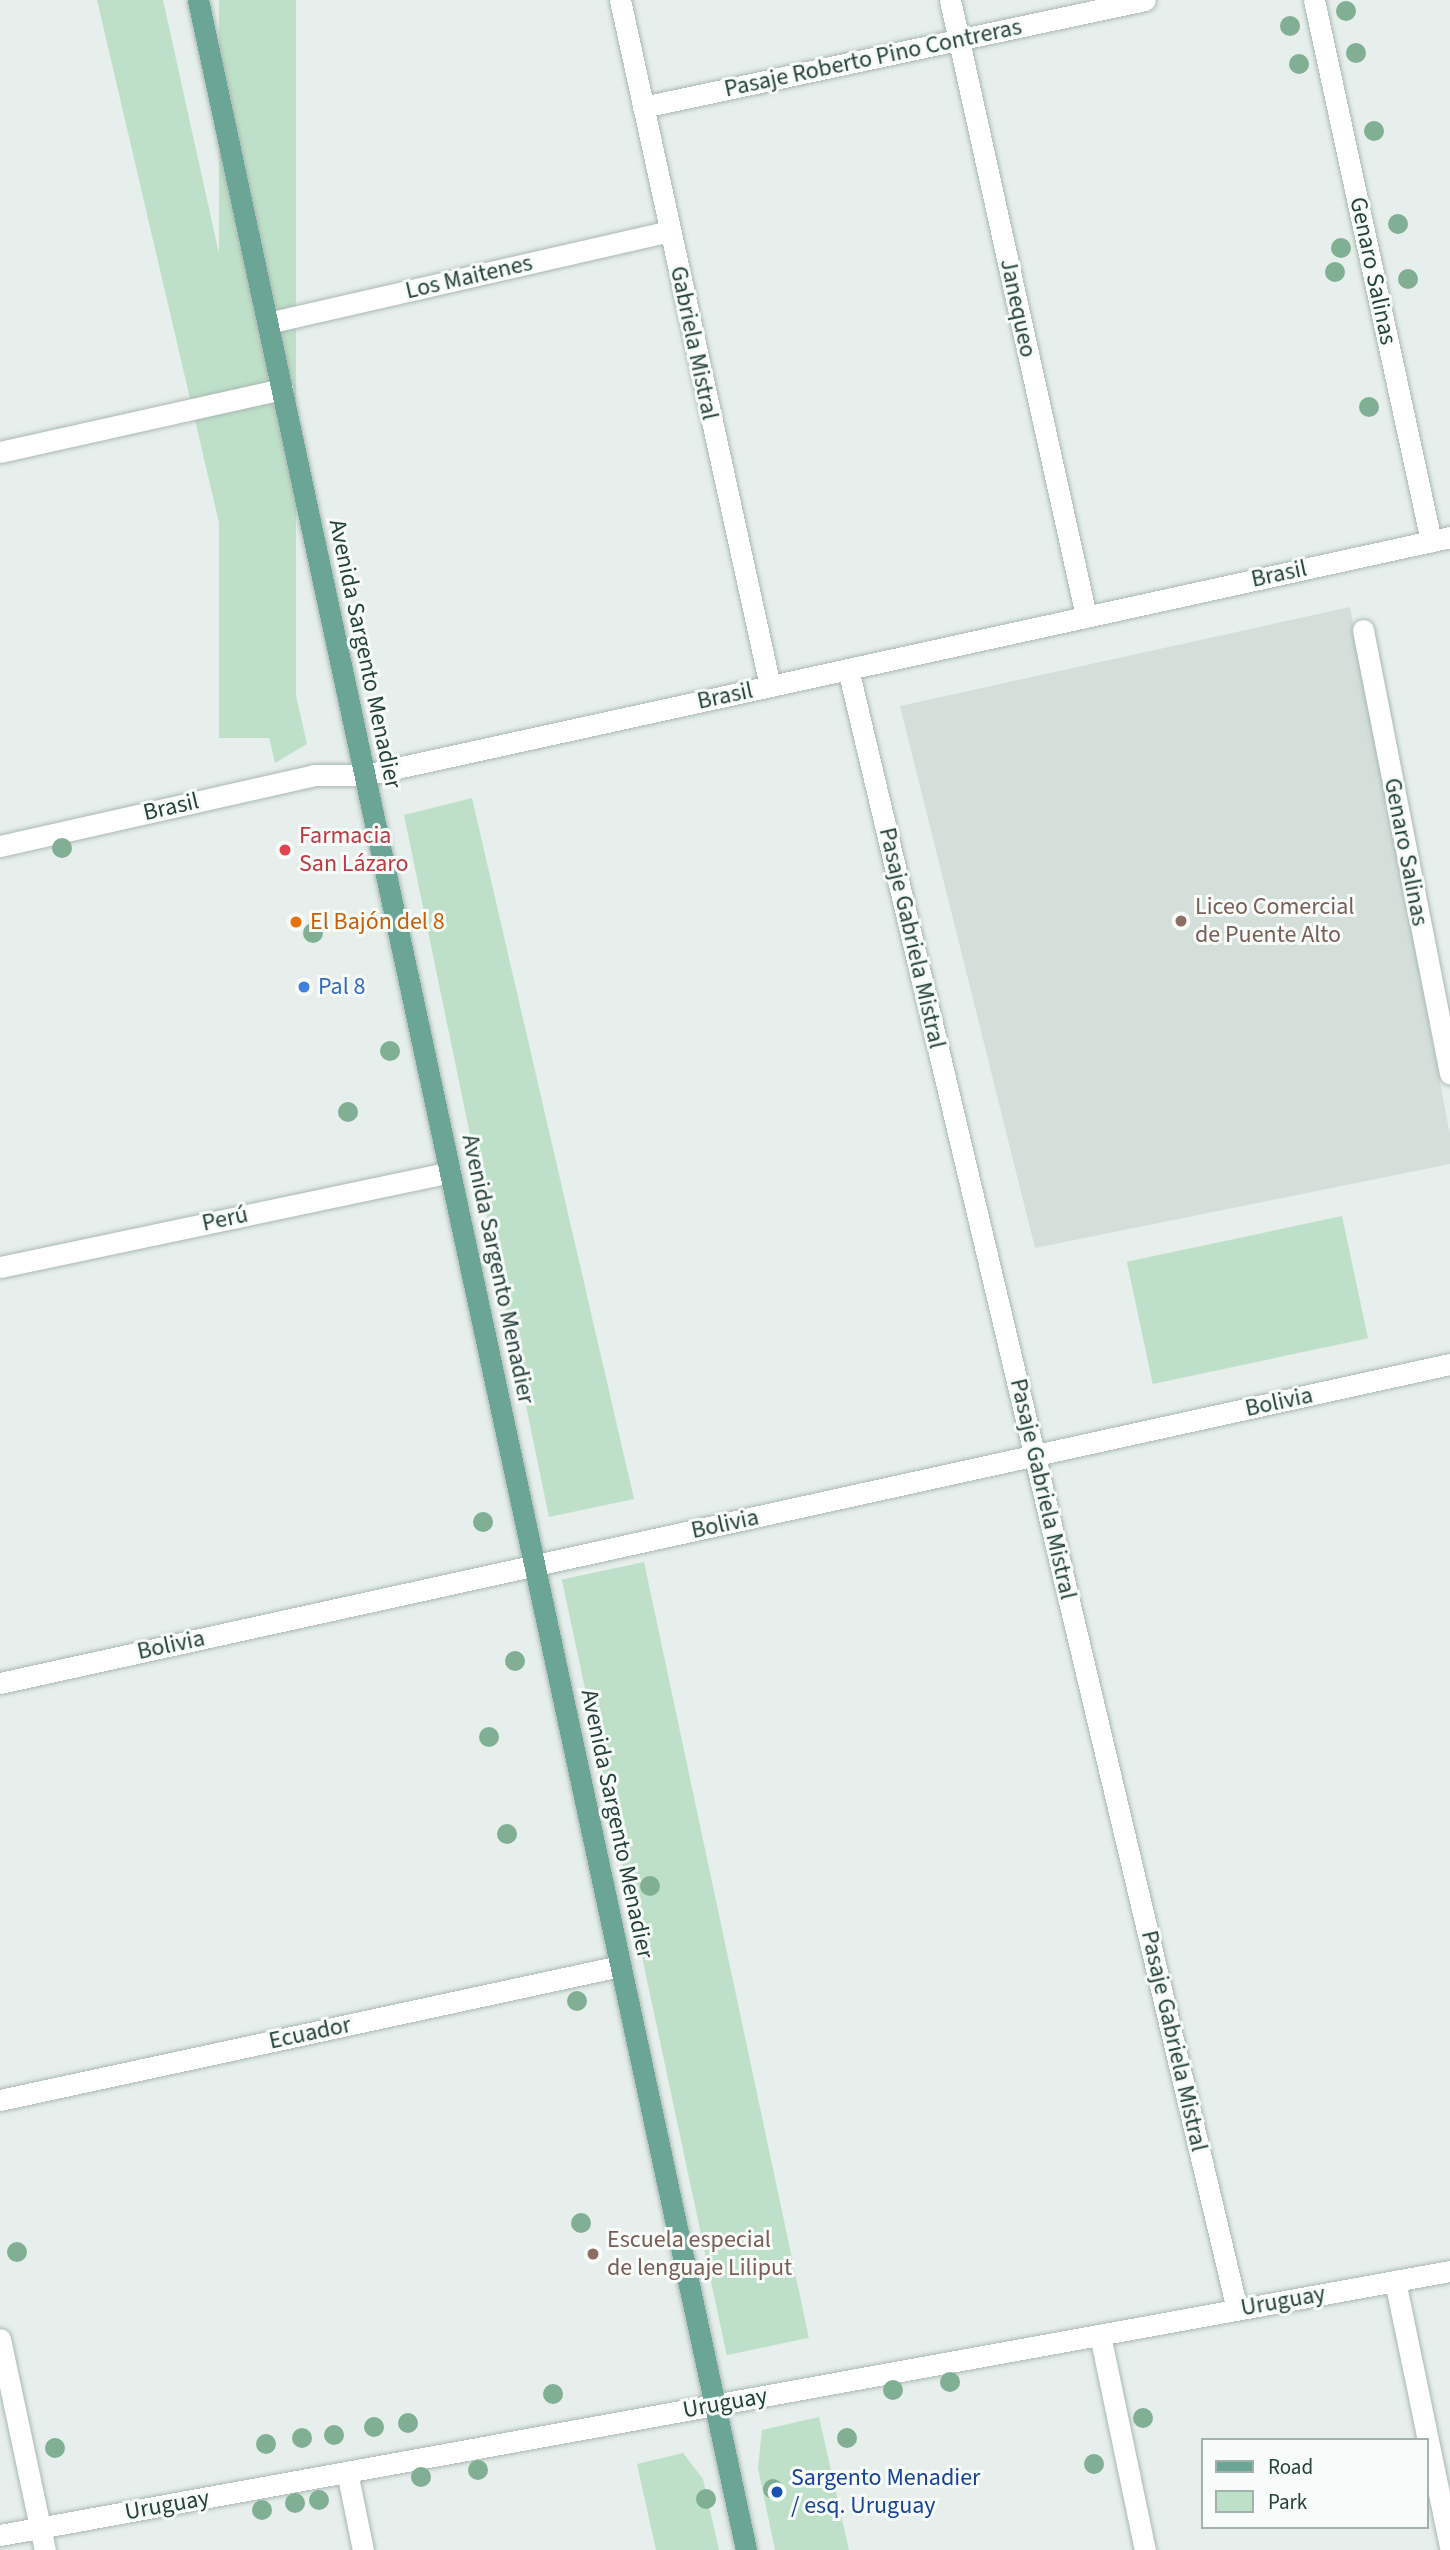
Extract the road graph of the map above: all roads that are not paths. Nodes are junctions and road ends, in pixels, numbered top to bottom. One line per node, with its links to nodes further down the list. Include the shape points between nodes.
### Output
1 (198, 0): 9 (main road, Avenida Sargento Menadier)
2 (620, 0): 7 (street, Gabriela Mistral)
3 (950, 0): 6 (street, Janequeo)
4 (1145, 0): 6 (street, Pasaje Roberto Pino Contreras)
5 (1314, 0): 12 (street, Genaro Salinas)
6 (959, 40): 7 (street, Pasaje Roberto Pino Contreras); 13 (street, Janequeo)
7 (643, 107): 8 (street, Gabriela Mistral)
8 (670, 231): 9 (street, Los Maitenes); 16 (street, Gabriela Mistral)
9 (268, 323): 10 (main road, Avenida Sargento Menadier)
10 (282, 389): 11 (street); 17 (main road, Avenida Sargento Menadier)
11 (0, 452)
12 (1441, 539): 13 (street, Brasil)
13 (1086, 617): 15 (street, Brasil)
14 (1363, 630): 19 (street, Genaro Salinas)
15 (848, 669): 16 (street, Brasil); 24 (street, Pasaje Gabriela Mistral)
16 (770, 686): 17 (street, Brasil)
17 (365, 775): 18 (street, Brasil, via 314,775); 21 (main road, Avenida Sargento Menadier)
18 (0, 846)
19 (1441, 982): 20 (street, Genaro Salinas)
20 (1450, 1074)
21 (450, 1172): 22 (street, Perú); 25 (main road, Avenida Sargento Menadier)
22 (0, 1267)
23 (1450, 1364): 24 (street, Bolivia)
24 (1035, 1456): 25 (street, Bolivia); 31 (street, Pasaje Gabriela Mistral)
25 (535, 1566): 26 (street, Bolivia); 27 (main road, Avenida Sargento Menadier)
26 (0, 1683)
27 (620, 1966): 28 (street, Ecuador); 34 (main road, Avenida Sargento Menadier)
28 (0, 2100)
29 (1450, 2271): 30 (street, Uruguay)
30 (1395, 2281): 31 (street, Uruguay); 35 (street)
31 (1237, 2309): 32 (street, Uruguay)
32 (1100, 2335): 34 (street, Uruguay); 44 (street)
33 (0, 2339): 38 (street)
34 (714, 2405): 37 (street, Uruguay); 43 (main road, Avenida Sargento Menadier)
35 (1427, 2438)
36 (1429, 2445): 40 (street)
37 (347, 2472): 38 (street, Uruguay); 42 (street)
38 (41, 2528): 39 (street, Uruguay); 41 (street)
39 (0, 2535)
40 (1450, 2547)
41 (46, 2550)
42 (363, 2550)
43 (746, 2550)
44 (1145, 2550)

